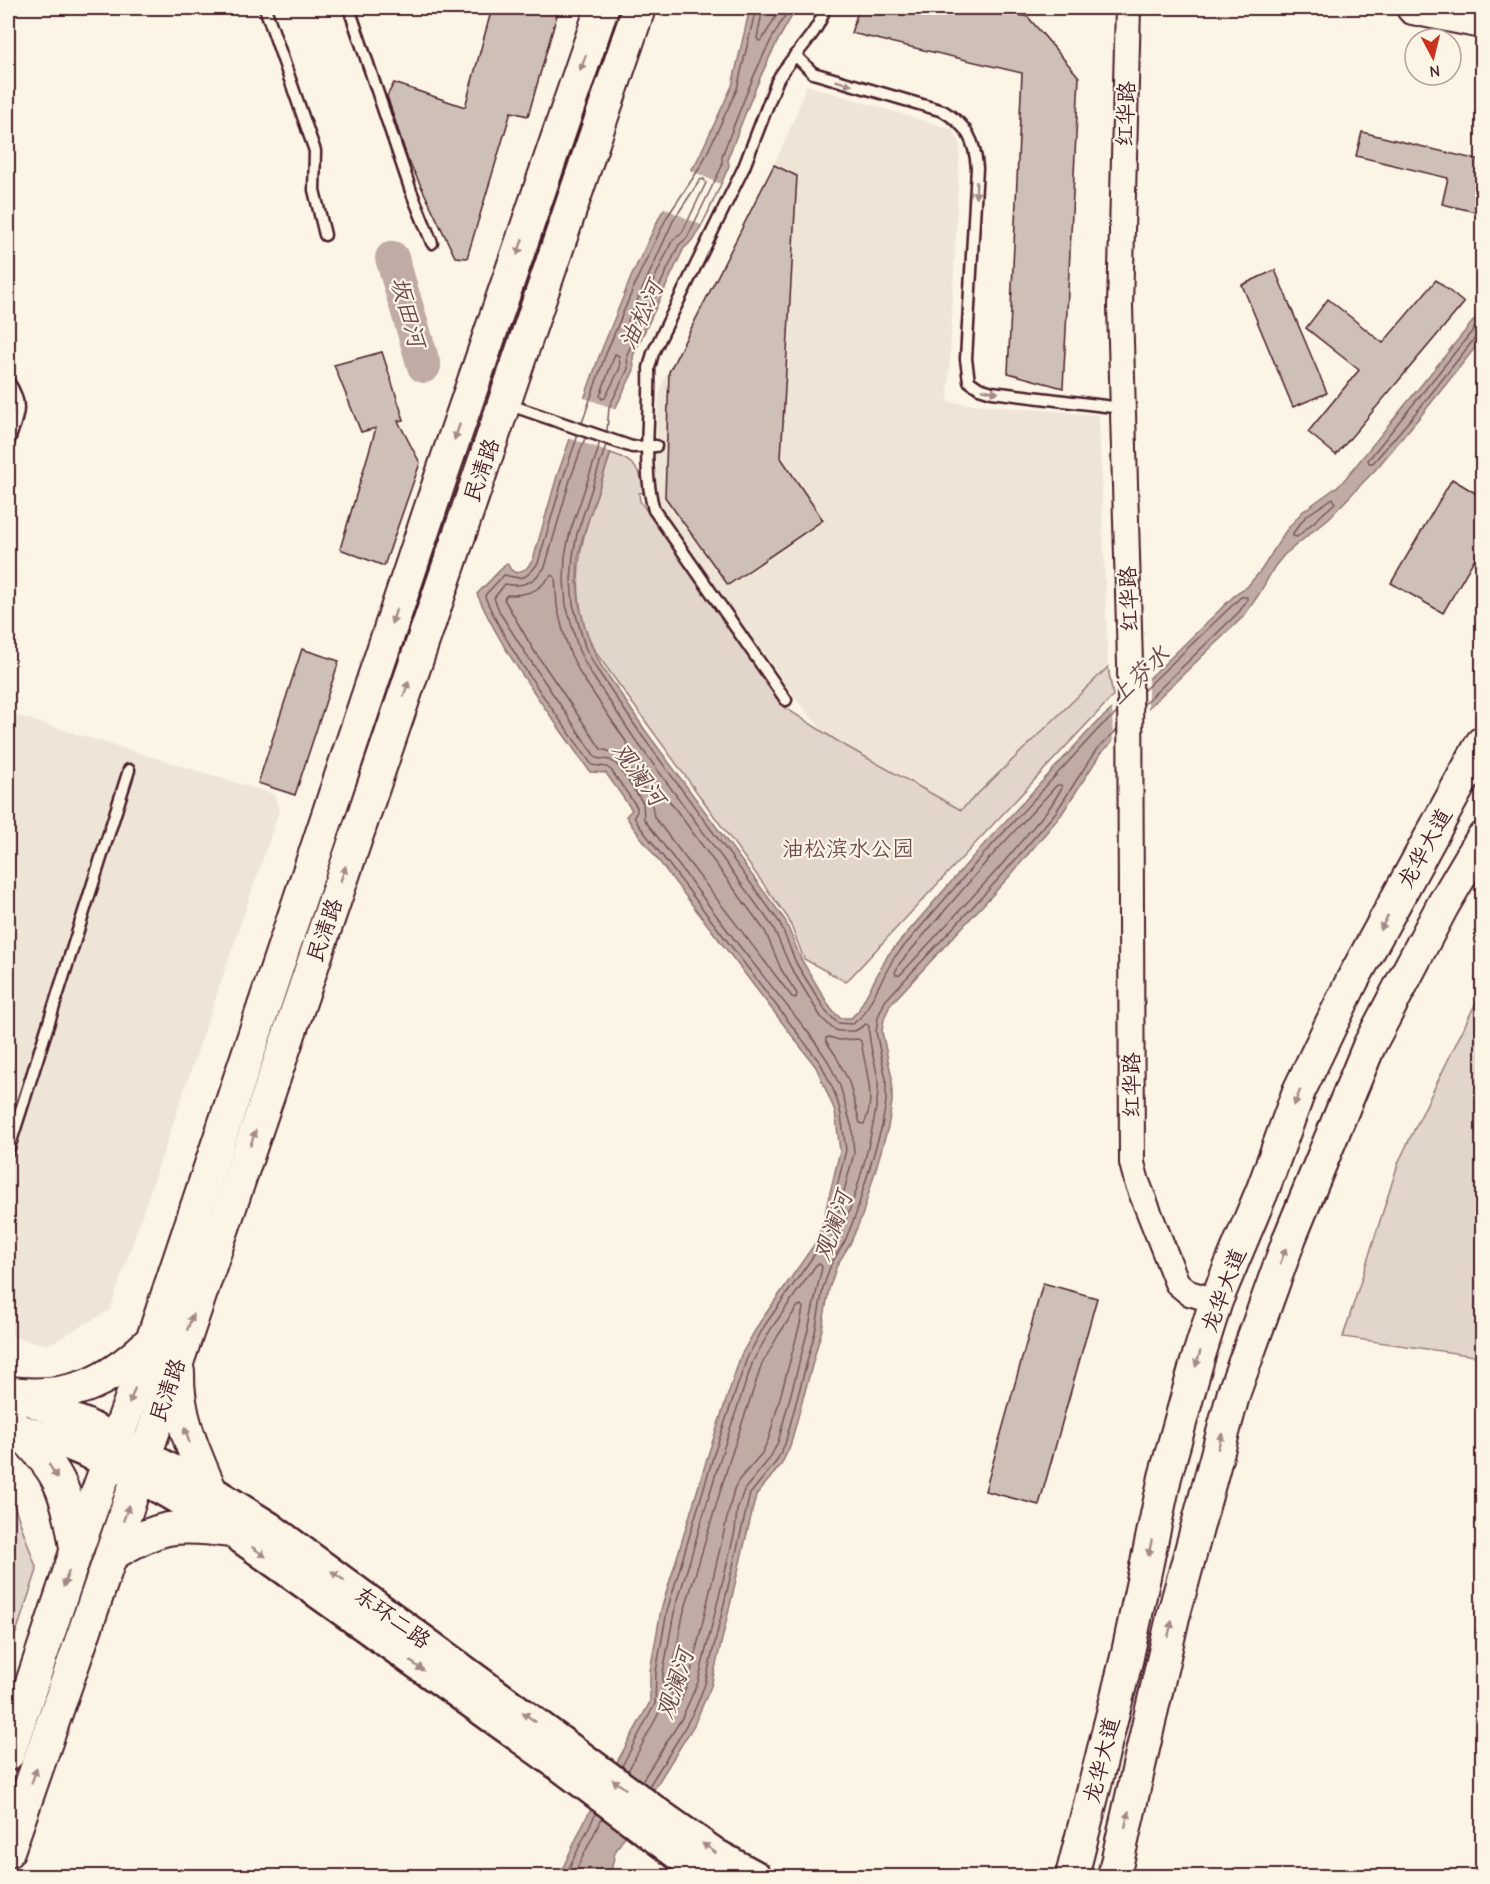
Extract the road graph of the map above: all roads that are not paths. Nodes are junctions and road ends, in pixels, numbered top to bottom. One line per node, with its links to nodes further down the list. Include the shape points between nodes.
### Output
1 (265, 8): 10 (lane, via 315,151 314,190)
2 (349, 8): 11 (lane)
3 (602, 8): 23 (main road, 民清路, one-way to 23)
4 (639, 8): 13 (main road, 民清路)
5 (825, 8): 9 (lane, via 817,28)
6 (1128, 8): 14 (street, 红华路, via 1120,231)
7 (1413, 8): 8 (main road)
8 (1482, 22)
9 (795, 55): 14 (lane, one-way to 14, via 813,73 943,111 957,119 968,134 976,150 977,168 966,359 969,381 992,392); 16 (lane, via 777,81 744,167 650,360)
10 (325, 235)
11 (432, 243)
12 (8, 381): 15 (lane, via 19,402)
13 (504, 403): 16 (lane, via 632,447); 24 (main road, 民清路, one-way to 13)
14 (1121, 408): 22 (street, 红华路, via 1130,663 1132,1163 1177,1284 1189,1293)
15 (8, 443)
16 (652, 446): 17 (lane, via 654,510)
17 (786, 700)
18 (1482, 743): 22 (main road, 龙华大道, one-way to 22, via 1353,981 1299,1091)
19 (129, 770): 21 (lane)
20 (1482, 839): 40 (main road, 龙华大道, one-way to 20, via 1173,1617 1234,1392 1290,1237 1369,1046)
21 (8, 1151)
22 (1216, 1301): 39 (main road, 龙华大道, one-way to 39, via 1165,1477 1127,1657)
23 (152, 1341): 25 (main road, via 113,1373 86,1386 57,1395); 27 (main road, 民清路, one-way to 27)
24 (178, 1358): 28 (main road, 民清路); 29 (main road, one-way to 24, via 183,1420)
25 (8, 1393): 27 (main road, 东环二路, via 85,1423)
26 (11, 1426): 27 (main road, 东环二路); 31 (main road, one-way to 31, via 50,1464 62,1486)
27 (112, 1451): 28 (main road, 东环二路); 31 (main road, 民清路)
28 (142, 1466): 29 (main road, 东环二路); 30 (main road, 东环二路, via 177,1497); 32 (main road, 民清路, one-way to 28)
29 (210, 1489): 34 (main road, 东环二路, one-way to 29, via 269,1526)
30 (230, 1531): 32 (main road, via 183,1526 160,1530); 34 (main road, 东环二路, one-way to 34)
31 (77, 1549): 33 (main road, 民清路, one-way to 33)
32 (111, 1555): 36 (main road, 民清路, one-way to 32)
33 (8, 1754)
34 (569, 1760): 35 (main road, 东环二路)
35 (656, 1825): 37 (main road, 东环二路); 38 (main road, 东环二路, one-way to 35)
36 (8, 1851)
37 (705, 1876)
38 (757, 1876)
39 (1072, 1876)
40 (1114, 1876)

